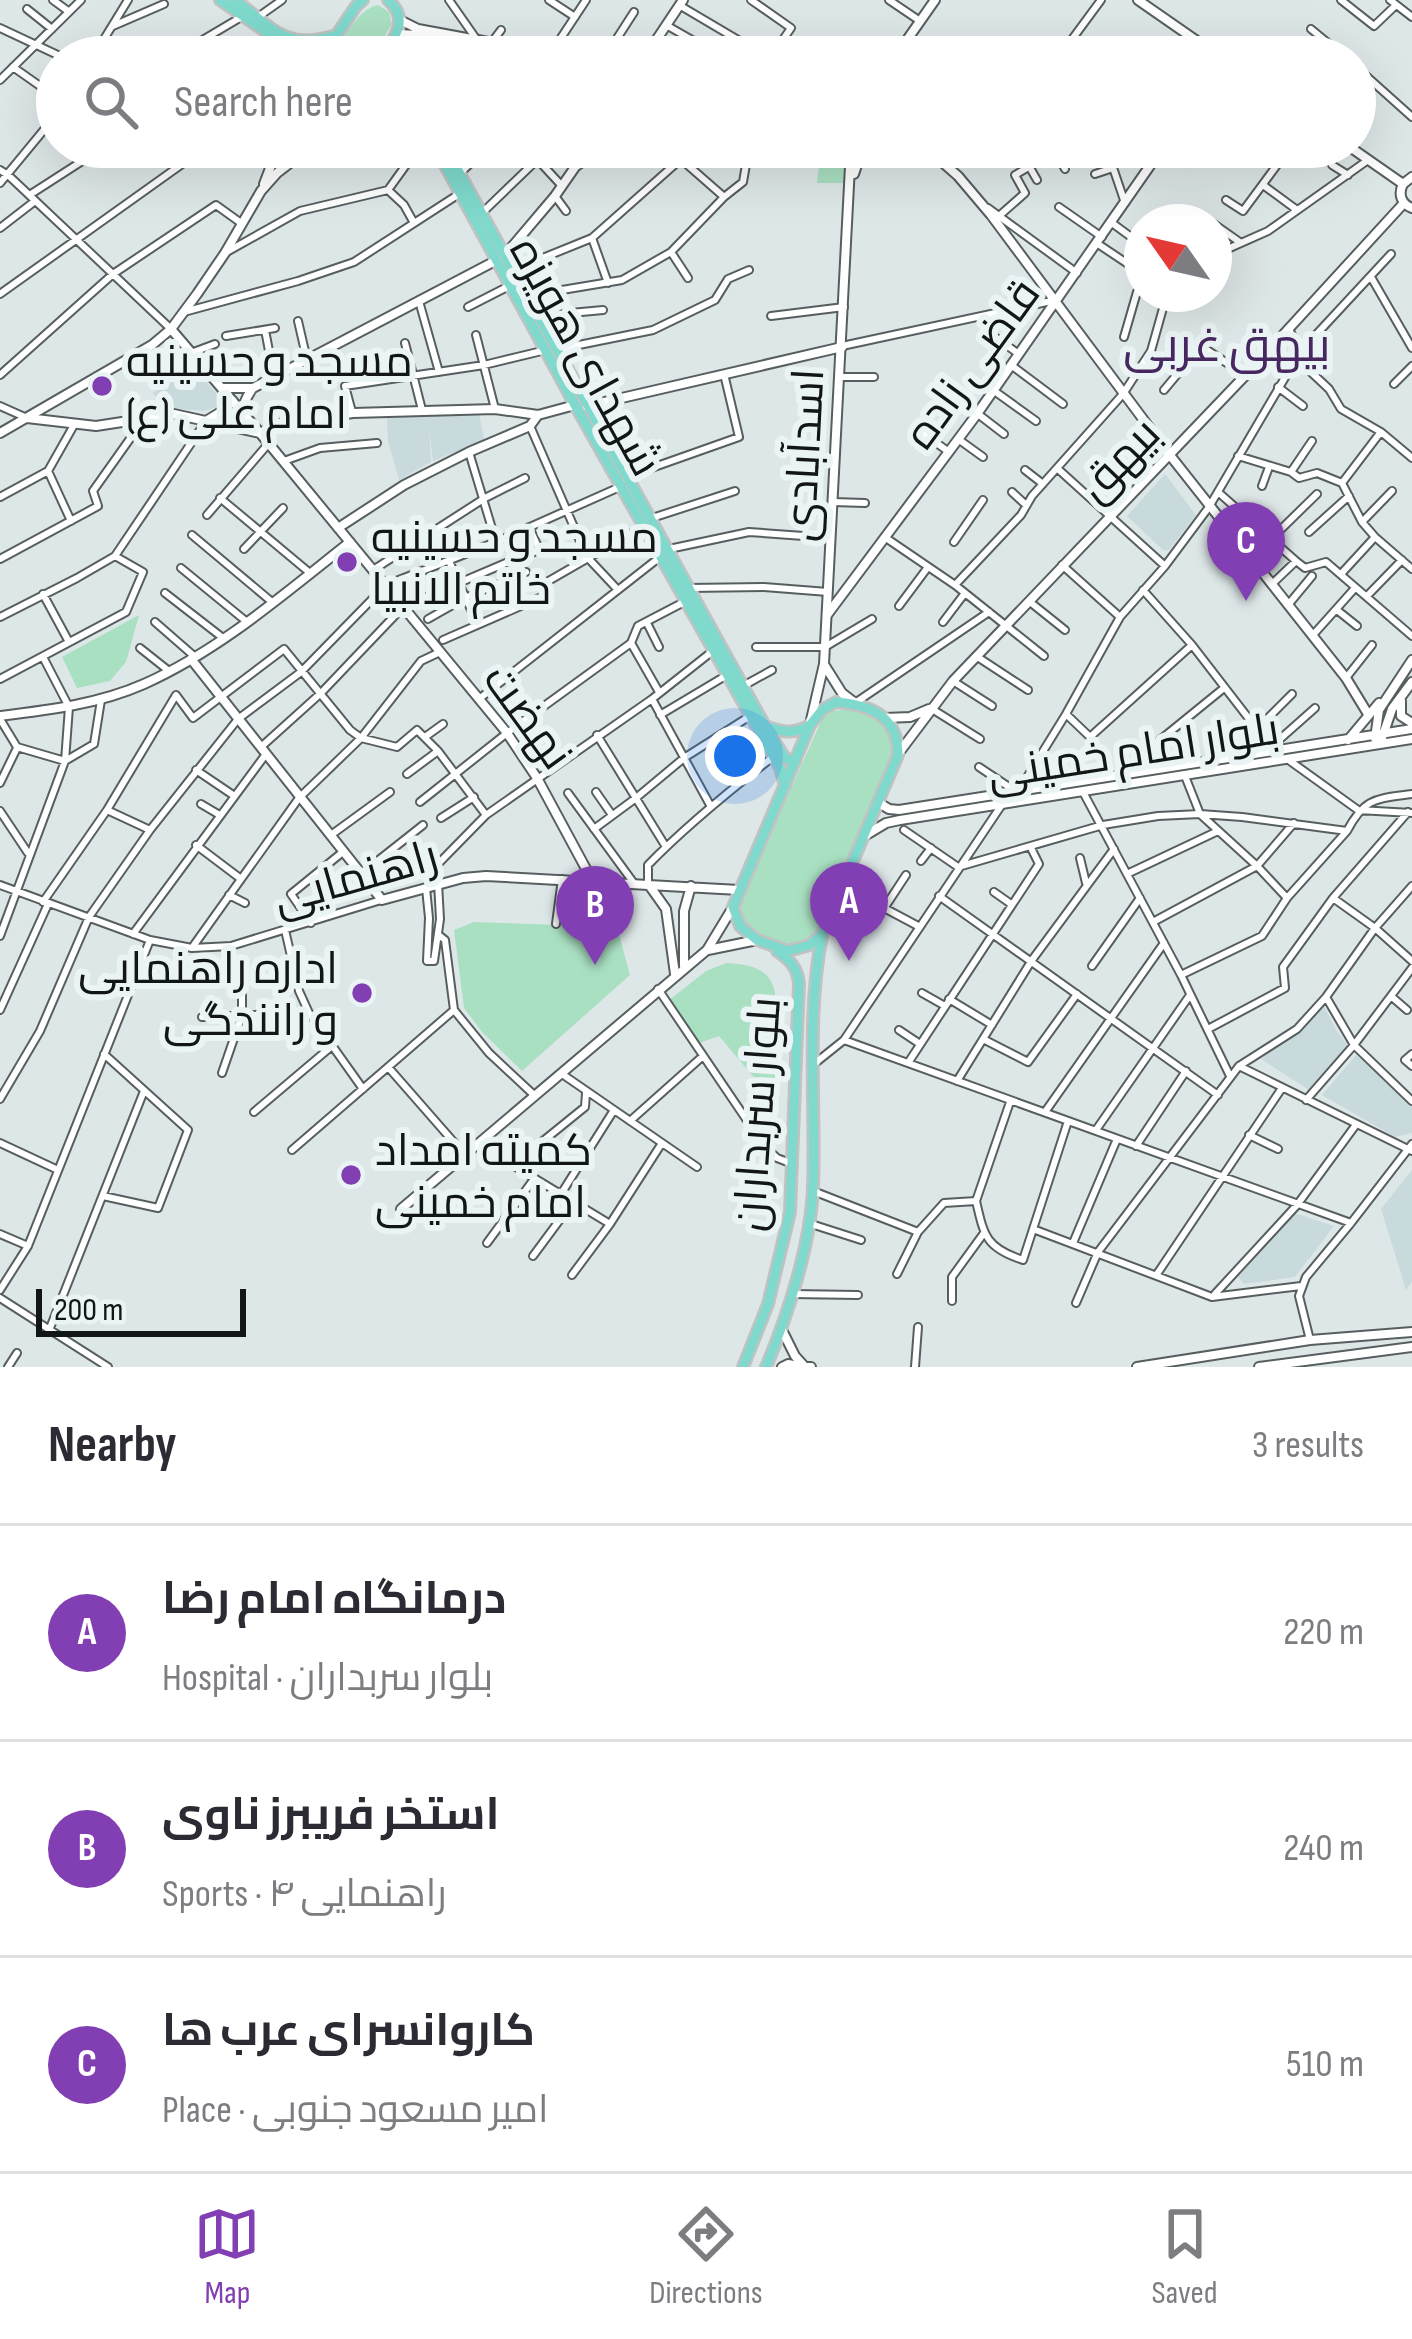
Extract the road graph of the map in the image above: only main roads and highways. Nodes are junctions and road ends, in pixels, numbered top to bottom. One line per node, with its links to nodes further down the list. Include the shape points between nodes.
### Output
1 (220, 0): 6 (main road)
2 (235, 0): 7 (main road)
3 (363, 0): 5 (main road)
4 (388, 0): 9 (main road, via 400,20)
5 (337, 35): 8 (main road)
6 (271, 36)
7 (287, 36)
8 (333, 36)
9 (396, 36)
10 (446, 168): 12 (main road, شهدای هویزه)
11 (456, 168): 12 (main road, شهدای هویزه)
12 (501, 258): 13 (main road, شهدای هویزه); 13 (main road, شهدای هویزه)
13 (551, 350): 14 (main road, شهدای هویزه)
14 (664, 553): 16 (main road, شهدای هویزه); 17 (main road, شهدای هویزه, via 750,716)
15 (810, 725): 16 (main road, via 795,732); 17 (main road); 19 (main road, بلوار سربداران, via 836,702 855,704 885,718 898,740)
16 (765, 726): 17 (main road, شهدای هویزه)
17 (783, 761): 18 (main road, شهدای هویزه); 18 (main road)
18 (785, 786): 20 (main road, بلوار سربداران, via 733,908 740,926)
19 (822, 934): 20 (main road, via 796,950); 22 (main road, بلوار سربداران)
20 (762, 942): 21 (main road, بلوار سربداران, via 798,971)
21 (796, 1114): 22 (main road); 23 (main road, بلوار سربداران, via 790,1213)
22 (813, 1115): 24 (main road, بلوار سربداران, via 808,1223)
23 (743, 1367)
24 (766, 1367)

